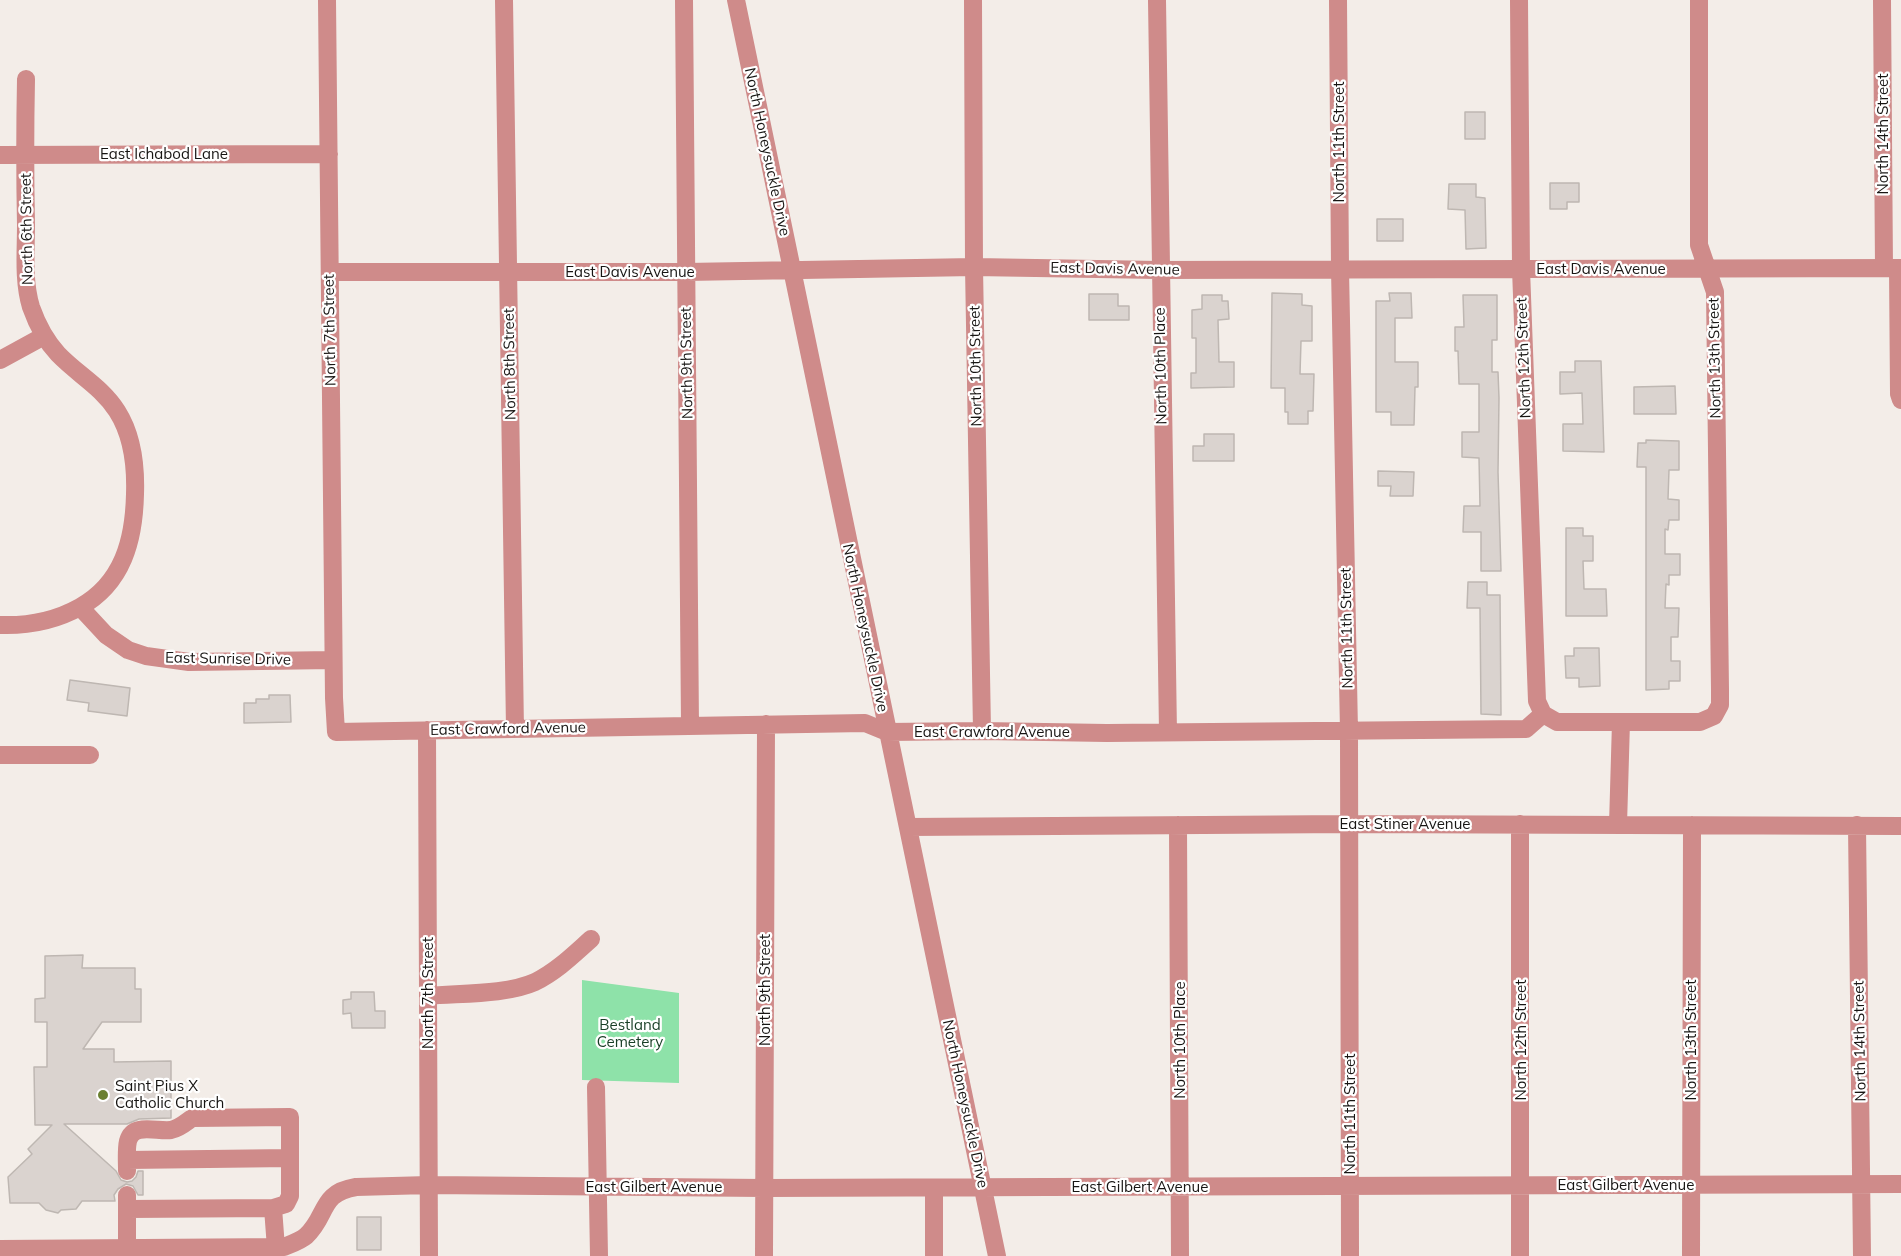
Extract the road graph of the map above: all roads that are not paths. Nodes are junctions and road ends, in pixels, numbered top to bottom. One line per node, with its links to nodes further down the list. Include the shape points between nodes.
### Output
1 (327, 0): 12 (street, North 7th Street)
2 (504, 0): 23 (street, North 8th Street)
3 (684, 0): 24 (street, North 9th Street)
4 (736, 0): 21 (street, North Honeysuckle Drive)
5 (973, 0): 15 (street, North 10th Street)
6 (1157, 0): 20 (street, North 10th Place)
7 (1338, 0): 18 (street, North 11th Street)
8 (1519, 0): 19 (street, North 12th Street)
9 (1700, 0): 16 (street, North 13th Street, via 1699,245)
10 (1882, 0): 17 (street, North 14th Street)
11 (26, 79): 14 (street, North 6th Street)
12 (329, 154): 14 (street, East Ichabod Lane); 22 (street, North 7th Street)
13 (0, 155): 14 (street, East Ichabod Lane)
14 (25, 155): 25 (street, North 6th Street, via 27,283 30,304)
15 (974, 267): 20 (street, East Davis Avenue); 21 (street, East Davis Avenue); 37 (street, North 10th Street)
16 (1707, 268): 17 (street, East Davis Avenue); 19 (street, East Davis Avenue); 32 (street, North 13th Street, via 1715,292 1720,705 1714,716 1700,722)
17 (1895, 268): 27 (street, North 14th Street)
18 (1340, 269): 19 (street, East Davis Avenue); 20 (street, East Davis Avenue); 38 (street, North 11th Street)
19 (1521, 269): 31 (street, North 12th Street, via 1537,701)
20 (1160, 270): 40 (street, North 10th Place)
21 (792, 271): 24 (street, East Davis Avenue); 39 (street, North Honeysuckle Drive)
22 (330, 272): 23 (street, East Davis Avenue); 30 (street, North 7th Street)
23 (509, 272): 24 (street, East Davis Avenue); 35 (street, North 8th Street)
24 (686, 272): 34 (street, North 9th Street)
25 (44, 336): 26 (street); 28 (street, North 6th Street, via 116,409 131,441 134,459 134,523 127,551 103,589)
26 (0, 360)
27 (1901, 400)
28 (80, 607): 29 (street, via 61,617 21,626); 30 (street, East Sunrise Drive, via 106,635 128,650 146,656 189,662)
29 (0, 625)
30 (333, 660): 36 (street, East Crawford Avenue, via 336,732)
31 (1543, 714): 32 (street, via 1557,722); 38 (street, East Crawford Avenue, via 1526,729)
32 (1621, 722): 46 (street)
33 (766, 724): 34 (street, East Crawford Avenue); 39 (street, East Crawford Avenue, via 865,723); 64 (street, North 9th Street)
34 (690, 725): 35 (street, East Crawford Avenue)
35 (514, 729): 36 (street, East Crawford Avenue)
36 (427, 730): 52 (street, North 7th Street)
37 (982, 731): 39 (street, East Crawford Avenue); 40 (street, East Crawford Avenue)
38 (1349, 731): 40 (street, East Crawford Avenue); 43 (street, North 11th Street)
39 (887, 732): 49 (street, North Honeysuckle Drive)
40 (1168, 732)
41 (0, 755): 42 (street)
42 (90, 755)
43 (1350, 824): 44 (street, East Stiner Avenue); 45 (street, East Stiner Avenue); 59 (street, North 11th Street)
44 (1520, 824): 46 (street, East Stiner Avenue); 60 (street, North 12th Street)
45 (1178, 825): 49 (street, East Stiner Avenue); 63 (street, North 10th Place)
46 (1618, 825): 47 (street, East Stiner Avenue)
47 (1692, 825): 48 (street, East Stiner Avenue); 58 (street, North 13th Street)
48 (1857, 825): 50 (street, East Stiner Avenue); 55 (street, North 14th Street)
49 (908, 826): 62 (street, North Honeysuckle Drive)
50 (1901, 826)
51 (591, 939): 52 (street, via 560,967 534,982 507,990)
52 (428, 996): 57 (street, North 7th Street)
53 (596, 1087): 61 (street)
54 (290, 1158): 54 (street, via 290,1117 192,1118 180,1127 144,1129 128,1138 127,1165); 66 (street, via 290,1196 286,1204)
55 (1862, 1184): 56 (street, East Gilbert Avenue); 58 (street, East Gilbert Avenue); 80 (street, North 14th Street)
56 (1901, 1184)
57 (429, 1185): 61 (street, East Gilbert Avenue); 67 (street, East Gilbert Avenue, via 344,1189 334,1194 306,1236); 71 (street, North 7th Street)
58 (1690, 1185): 60 (street, East Gilbert Avenue); 79 (street, North 13th Street)
59 (1350, 1186): 60 (street, East Gilbert Avenue); 63 (street, East Gilbert Avenue); 77 (street, North 11th Street)
60 (1521, 1186): 78 (street, North 12th Street)
61 (598, 1187): 64 (street, East Gilbert Avenue); 72 (street)
62 (982, 1187): 63 (street, East Gilbert Avenue); 65 (street, East Gilbert Avenue); 75 (street, North Honeysuckle Drive)
63 (1181, 1187): 76 (street, North 10th Place)
64 (764, 1188): 65 (street, East Gilbert Avenue); 73 (street, North 9th Street)
65 (934, 1188): 74 (street)
66 (273, 1208): 67 (street); 69 (street, via 127,1202)
67 (276, 1248): 69 (street)
68 (0, 1249): 70 (street)
69 (127, 1249): 70 (street)
70 (92, 1252)
71 (429, 1256)
72 (599, 1256)
73 (764, 1256)
74 (934, 1256)
75 (997, 1256)
76 (1180, 1256)
77 (1350, 1256)
78 (1520, 1256)
79 (1691, 1256)
80 (1862, 1256)

